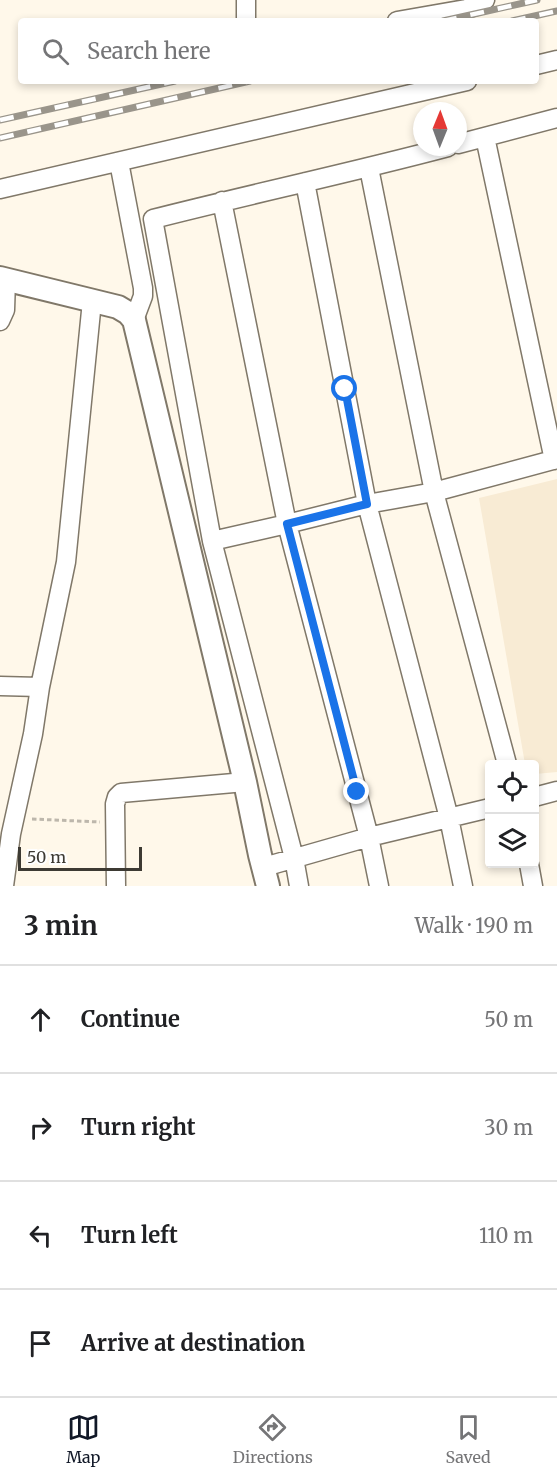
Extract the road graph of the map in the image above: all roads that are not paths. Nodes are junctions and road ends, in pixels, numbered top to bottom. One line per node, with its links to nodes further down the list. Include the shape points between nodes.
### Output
1 (246, 0): 3 (street)
2 (484, 0): 4 (street, via 466,9)
3 (246, 18)
4 (414, 18)
5 (557, 60): 6 (street)
6 (539, 64)
7 (454, 84): 12 (street)
8 (557, 118): 9 (street)
9 (485, 137): 10 (street); 21 (street)
10 (467, 142)
11 (414, 156): 13 (street)
12 (119, 162): 15 (street); 19 (street, via 143,288)
13 (369, 168): 14 (street); 22 (street)
14 (305, 182): 16 (street); 23 (street)
15 (0, 189)
16 (222, 201): 24 (street); 25 (street, via 153,219)
17 (3, 279): 18 (street); 20 (street, via 5,310)
18 (92, 301): 19 (street, via 118,307); 27 (street, via 66,562)
19 (134, 320): 29 (street)
20 (0, 321)
21 (555, 460): 22 (street)
22 (434, 492): 23 (street); 28 (street)
23 (367, 504): 24 (street); 33 (street)
24 (287, 524): 25 (street); 35 (street)
25 (212, 541): 36 (street)
26 (0, 686): 27 (street)
27 (40, 687): 34 (street, via 33,734)
28 (506, 760)
29 (245, 782): 38 (street); 40 (street, via 122,793 117,797)
30 (557, 791): 31 (street)
31 (539, 796)
32 (485, 809): 33 (street)
33 (449, 818): 35 (street); 43 (street)
34 (9, 829): 39 (street)
35 (369, 837): 36 (street); 42 (street)
36 (294, 858): 38 (street); 41 (street)
37 (529, 868): 44 (street)
38 (266, 877)
39 (4, 886)
40 (116, 886)
41 (299, 886)
42 (379, 886)
43 (463, 886)
44 (533, 886)

